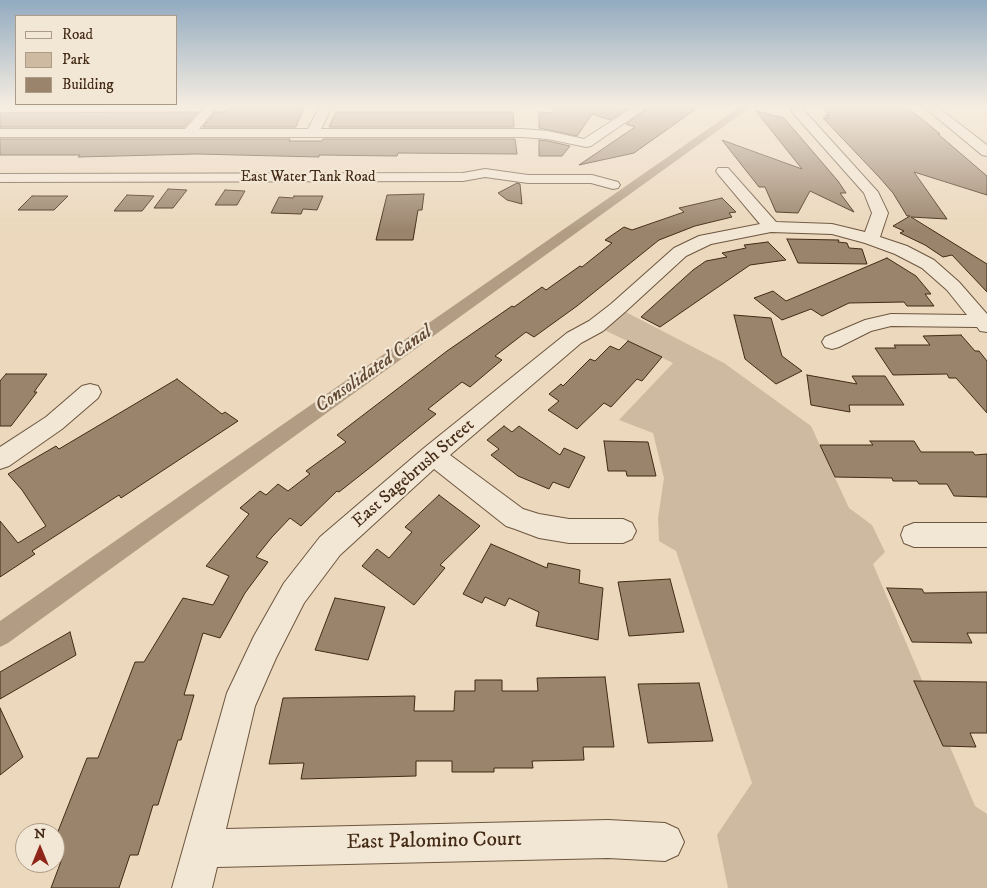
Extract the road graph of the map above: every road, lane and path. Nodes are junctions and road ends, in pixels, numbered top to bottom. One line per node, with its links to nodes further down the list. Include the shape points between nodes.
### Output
1 (831, 147): 6 (street, via 871,192 880,213)
2 (722, 170): 5 (street)
3 (0, 178): 4 (street, East Water Tank Road, via 463,177 485,173 528,179 592,179)
4 (613, 185)
5 (771, 227): 6 (street, East Sagebrush Street, via 832,229); 10 (street, East Sagebrush Street, via 705,240 680,252 618,308 574,338)
6 (871, 239): 7 (street, East Sagebrush Street, via 928,264 953,286)
7 (984, 323): 8 (street, via 891,320 865,326)
8 (832, 342)
9 (90, 392): 11 (street, via 54,423)
10 (433, 455): 12 (street, via 515,518 569,531); 16 (street, East Sagebrush Street, via 330,546 294,593 264,647 239,705)
11 (2, 457)
12 (624, 531)
13 (914, 535): 14 (street)
14 (987, 535)
15 (665, 842): 16 (street, East Palomino Court, via 608,839)
16 (202, 848): 17 (street, East Sagebrush Street)
17 (192, 888)

